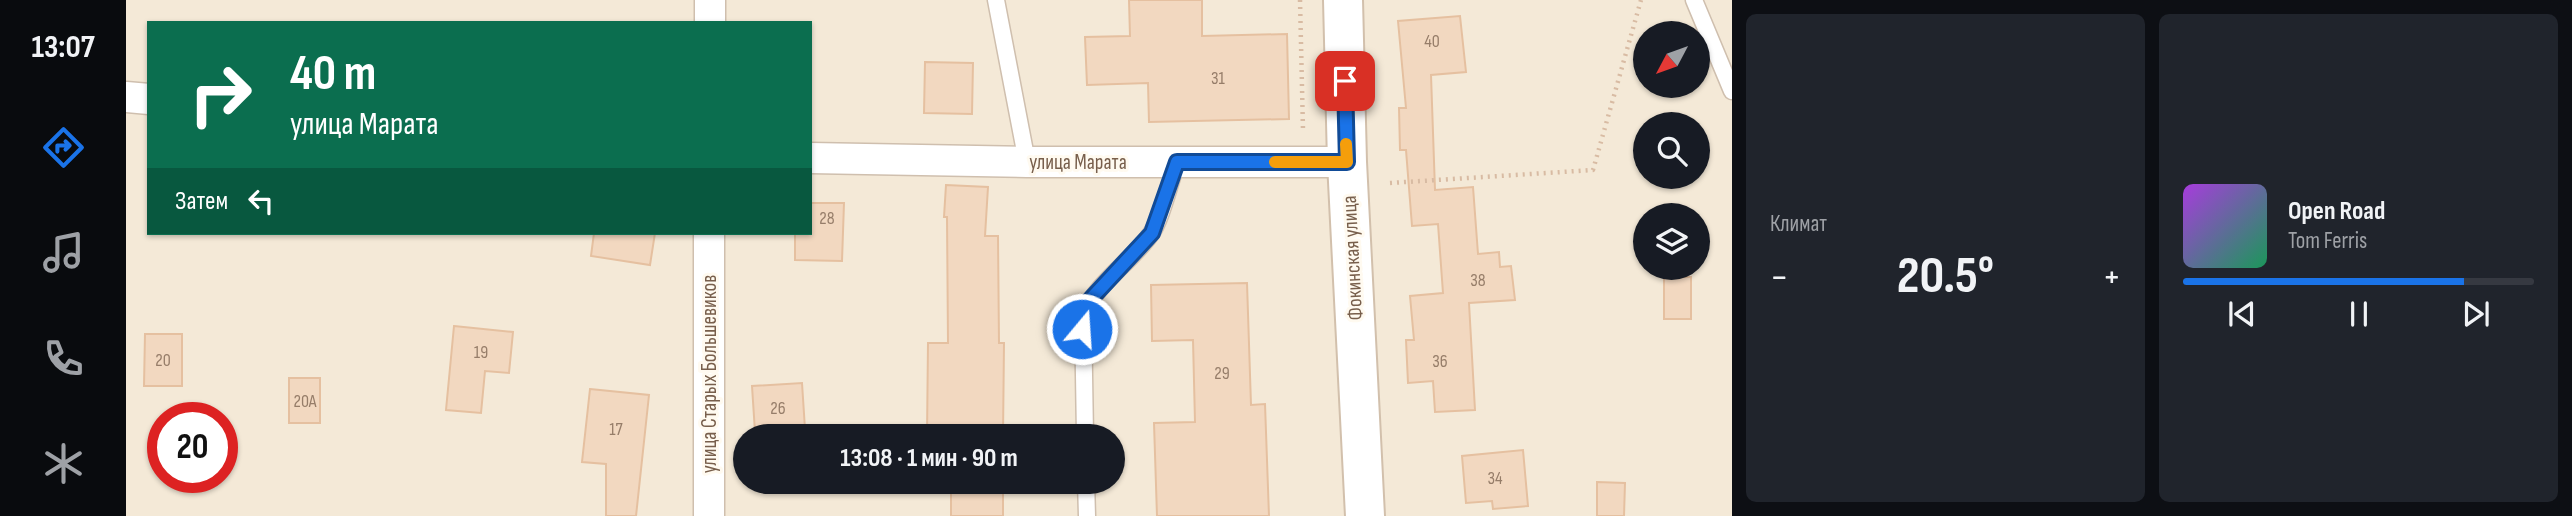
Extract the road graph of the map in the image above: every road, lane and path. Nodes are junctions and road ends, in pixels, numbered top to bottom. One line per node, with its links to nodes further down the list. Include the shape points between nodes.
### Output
1 (710, 0): 7 (street)
2 (996, 0): 12 (lane)
3 (1300, 0): 14 (path)
4 (1343, 0): 15 (main road, Фокинская улица)
5 (1641, 0): 16 (path, via 1593,170)
6 (1694, 0): 8 (lane)
7 (710, 21)
8 (1732, 91)
9 (126, 97): 10 (street)
10 (147, 99)
11 (812, 158): 12 (street, улица Марата)
12 (1027, 162): 13 (street, улица Марата)
13 (1177, 162): 14 (street, улица Марата); 18 (lane, via 1152,233 1097,291 1083,315)
14 (1304, 162): 15 (street, улица Марата)
15 (1347, 162): 22 (main road, Фокинская улица)
16 (1390, 183)
17 (709, 235): 20 (street, улица Старых Большевиков)
18 (1085, 424)
19 (1086, 494): 21 (lane)
20 (709, 516)
21 (1087, 516)
22 (1365, 516)

